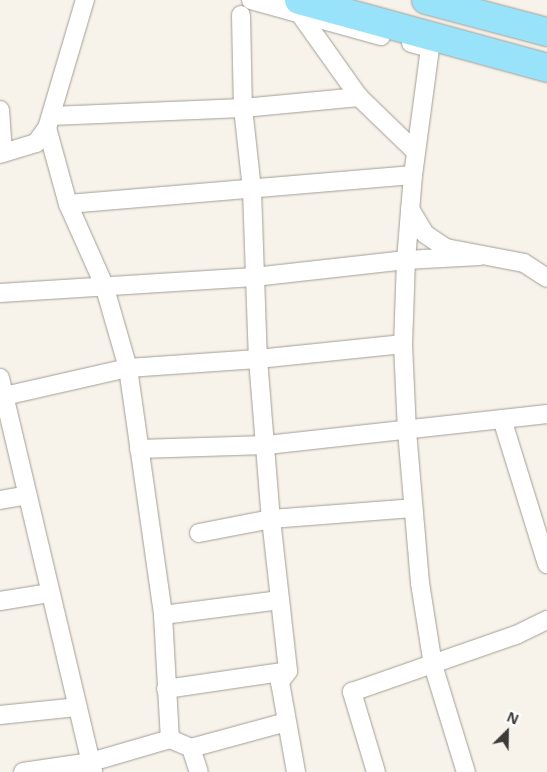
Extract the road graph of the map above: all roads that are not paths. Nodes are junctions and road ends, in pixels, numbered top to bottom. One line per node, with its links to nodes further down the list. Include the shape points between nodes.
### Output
1 (85, 0): 11 (street)
2 (251, 0): 4 (street)
3 (426, 0): 6 (main road)
4 (299, 7): 7 (main road); 8 (street); 12 (street, via 430,48)
5 (240, 15): 9 (street)
6 (547, 32)
7 (547, 68)
8 (359, 98): 9 (street); 12 (street)
9 (243, 108): 11 (street); 15 (street)
10 (0, 110): 13 (street)
11 (49, 122): 13 (street, via 36,143); 16 (street)
12 (416, 152): 14 (street)
13 (1, 154)
14 (413, 175): 15 (street); 17 (street)
15 (252, 190): 16 (street); 20 (street)
16 (68, 204): 22 (street)
17 (410, 209): 18 (street, via 425,234 446,248); 19 (street)
18 (480, 256): 19 (street); 21 (street, via 524,263)
19 (406, 260): 20 (street); 24 (street)
20 (254, 277): 22 (street); 25 (street)
21 (547, 278)
22 (104, 285): 23 (street); 26 (street)
23 (0, 293)
24 (404, 344): 25 (street); 31 (street)
25 (258, 359): 26 (street); 32 (street)
26 (128, 368): 28 (street); 33 (street)
27 (0, 378): 28 (street)
28 (2, 397): 34 (street)
29 (547, 414): 30 (street)
30 (502, 419): 31 (street); 39 (street)
31 (407, 431): 32 (street); 36 (street)
32 (267, 446): 33 (street); 37 (street)
33 (139, 449): 43 (street)
34 (28, 495): 35 (street); 40 (street)
35 (0, 500)
36 (413, 508): 37 (street); 45 (street, via 420,583)
37 (272, 519): 38 (street); 41 (street)
38 (199, 533)
39 (547, 564)
40 (50, 593): 42 (street); 48 (street)
41 (280, 600): 43 (street); 46 (street)
42 (0, 601)
43 (163, 615): 47 (street)
44 (547, 620): 45 (street, via 516,635)
45 (433, 665): 57 (street, via 352,692); 58 (street)
46 (288, 671): 47 (street); 50 (street, via 280,682)
47 (166, 689): 51 (street)
48 (77, 707): 49 (street); 53 (street)
49 (0, 715)
50 (288, 722): 52 (street); 56 (street)
51 (170, 739): 52 (street); 53 (street)
52 (191, 748): 55 (street)
53 (92, 767): 54 (street)
54 (23, 772)
55 (199, 772)
56 (296, 772)
57 (376, 772)
58 (466, 772)

